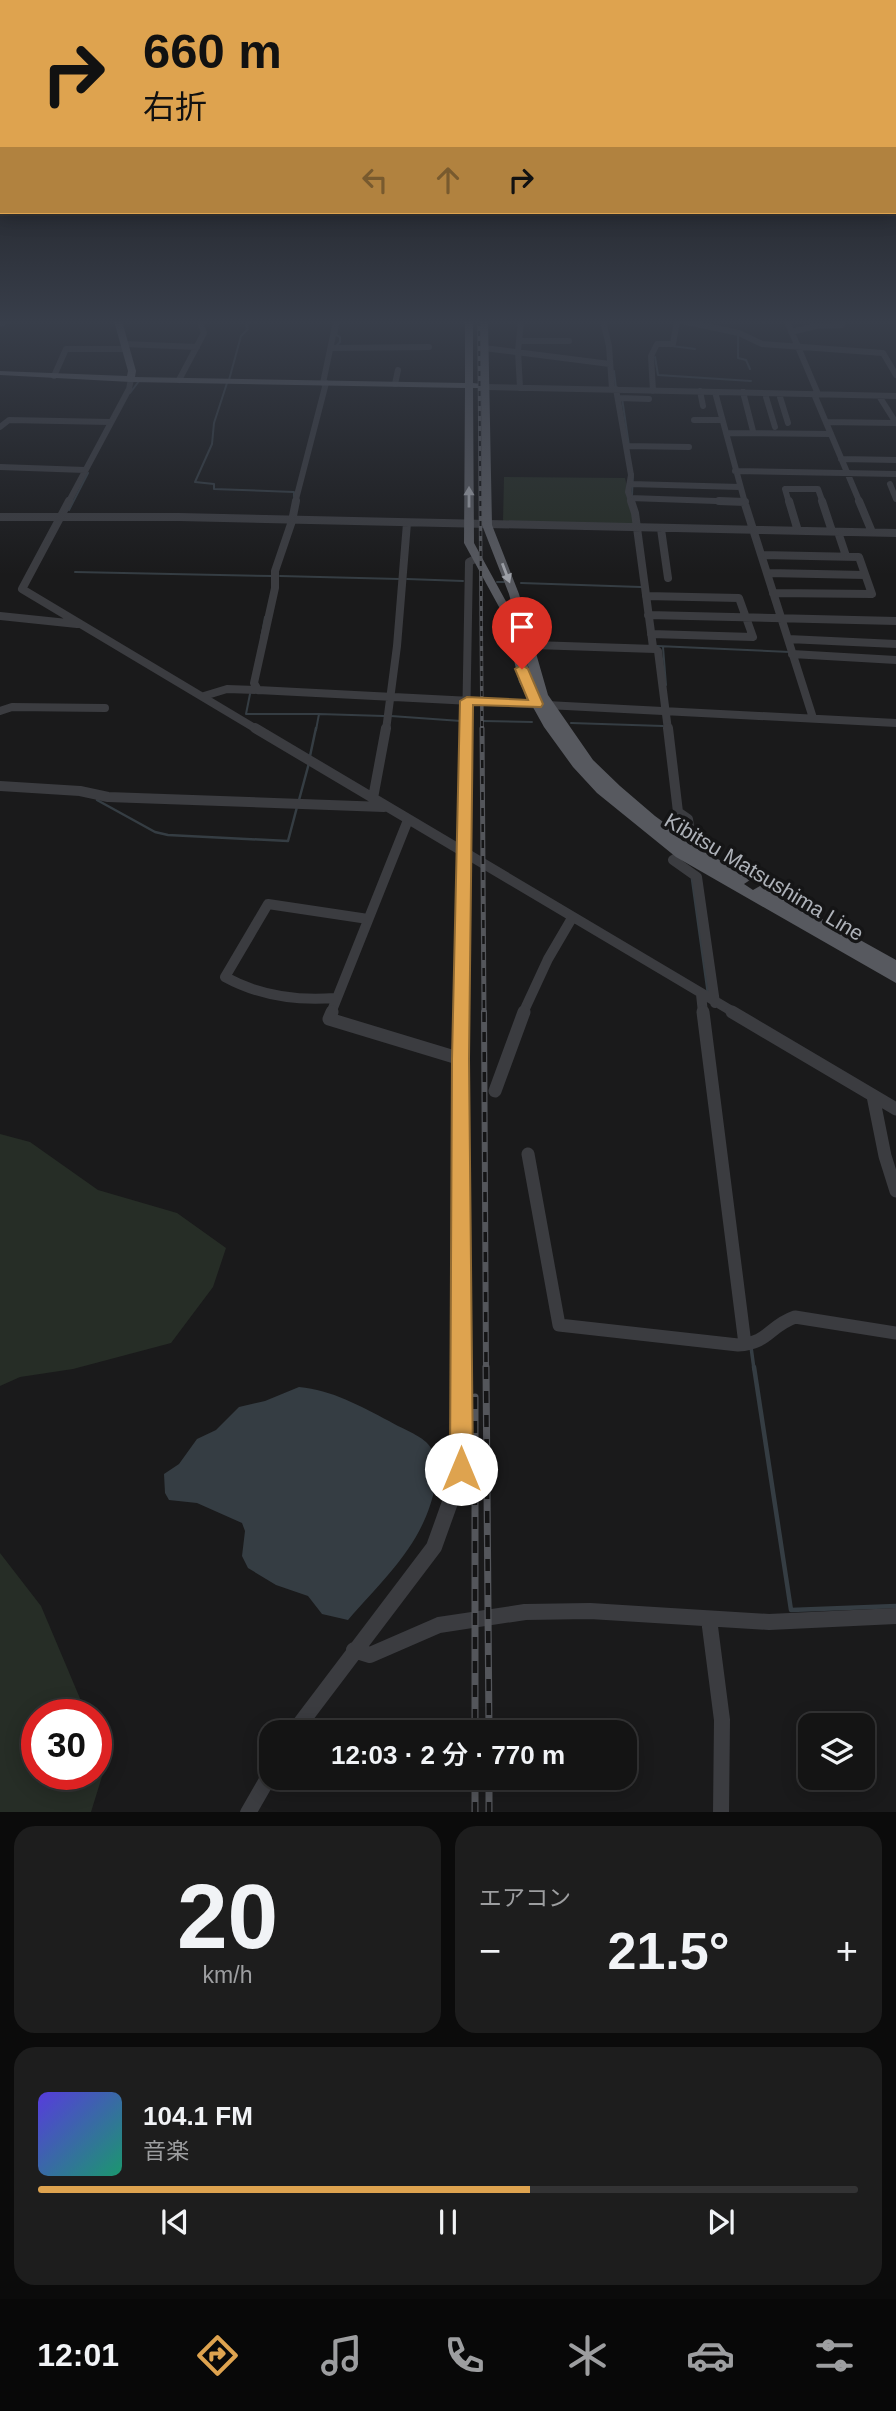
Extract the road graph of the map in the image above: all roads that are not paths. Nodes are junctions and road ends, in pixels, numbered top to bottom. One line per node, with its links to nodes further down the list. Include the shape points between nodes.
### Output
1 (119, 406): 14 (street)
2 (319, 406): 39 (street)
3 (469, 406): 41 (main road, Kibitsu Matsushima Line, one-way to 3)
4 (486, 406): 42 (main road, Kibitsu Matsushima Line)
5 (622, 406): 22 (street)
6 (719, 406): 13 (street)
7 (745, 406): 19 (street)
8 (770, 406): 18 (street)
9 (782, 406): 16 (street)
10 (820, 406): 15 (street)
11 (691, 408): 13 (street, via 694,422)
12 (893, 418): 15 (street)
13 (722, 420): 20 (street)
14 (110, 422): 17 (street, via 9,420); 27 (street)
15 (826, 422): 21 (street)
16 (788, 424)
17 (0, 427)
18 (775, 427)
19 (753, 431)
20 (726, 433): 21 (street); 28 (street)
21 (831, 435): 24 (street)
22 (628, 446): 23 (street); 32 (street)
23 (689, 447)
24 (841, 459): 25 (street); 29 (street)
25 (896, 460)
26 (0, 467): 27 (street)
27 (85, 470): 38 (street)
28 (735, 471): 29 (street); 33 (street)
29 (847, 472): 30 (street); 48 (street)
30 (896, 474)
31 (890, 484): 35 (street)
32 (632, 485): 33 (street); 34 (street)
33 (740, 487): 36 (street)
34 (632, 498): 36 (street); 43 (street)
35 (896, 499)
36 (745, 502): 45 (street)
37 (0, 517): 38 (street)
38 (61, 517): 39 (street); 63 (street, via 22,589)
39 (292, 522): 40 (street); 71 (street, via 275,571 254,683)
40 (407, 523): 41 (street); 73 (street)
41 (468, 524): 42 (street); 52 (main road, Kibitsu Matsushima Line)
42 (487, 525): 43 (street); 75 (main road, Kibitsu Matsushima Line, one-way to 75, via 514,594)
43 (639, 528): 44 (street); 57 (street)
44 (661, 529): 45 (street); 55 (street)
45 (755, 530): 46 (street); 50 (street)
46 (798, 531): 47 (street); 47 (street, via 785,489 818,489)
47 (835, 532): 48 (street); 51 (street)
48 (872, 532): 49 (street)
49 (895, 535)
50 (762, 555): 51 (street); 53 (street)
51 (846, 556): 54 (street, via 859,557)
52 (475, 559): 74 (street, via 469,562); 75 (main road, Kibitsu Matsushima Line, via 509,616 525,682)
53 (768, 573): 54 (street); 56 (street)
54 (865, 575): 56 (street, via 872,594)
55 (668, 578)
56 (773, 593): 61 (street)
57 (648, 596): 58 (street); 60 (street, via 739,598)
58 (651, 615): 60 (street); 64 (street)
59 (0, 616): 63 (street)
60 (747, 617): 61 (street); 64 (street, via 753,637)
61 (783, 618): 62 (street); 65 (street)
62 (896, 621)
63 (80, 624): 72 (street)
64 (654, 634): 68 (street)
65 (788, 639): 66 (street); 69 (street)
66 (896, 644)
67 (534, 645): 68 (street)
68 (655, 649): 77 (street)
69 (792, 653): 70 (street); 79 (street)
70 (896, 660)
71 (258, 690): 72 (street, via 227,689); 73 (street)
72 (204, 696): 82 (street)
73 (390, 696): 74 (street); 82 (street)
74 (467, 701): 75 (street); 86 (street)
75 (542, 705): 77 (street); 85 (main road, Kibitsu Matsushima Line, via 577,764 602,790)
76 (105, 708): 78 (street, via 12,707)
77 (668, 710): 79 (street); 85 (street, via 683,816 699,844)
78 (0, 711)
79 (813, 718): 80 (street)
80 (896, 723)
81 (0, 786): 83 (street, via 108,797)
82 (373, 798): 83 (street)
83 (387, 807): 84 (street)
84 (408, 820): 86 (street); 88 (street)
85 (686, 851): 89 (main road, Kibitsu Matsushima Line); 90 (main road, Kibitsu Matsushima Line); 92 (street, via 673,861 697,877)
86 (465, 852): 87 (street); 93 (street)
87 (572, 918): 92 (street); 94 (street, via 522,1016)
88 (368, 919): 91 (street); 91 (street, via 268,904 225,977 254,992)
89 (896, 966)
90 (896, 978)
91 (335, 998): 93 (street, via 329,1019)
92 (707, 998): 95 (street); 100 (street)
93 (461, 1059): 103 (street, via 461,1469 434,1547)
94 (495, 1091)
95 (873, 1096): 96 (street); 98 (street)
96 (896, 1109)
97 (528, 1154): 100 (street, via 559,1325)
98 (896, 1191)
99 (896, 1333): 100 (street, via 795,1317)
100 (749, 1344)
101 (896, 1616): 102 (street, via 769,1622)
102 (709, 1619): 103 (street, via 525,1612 439,1625 370,1655); 107 (street, via 722,1720)
103 (354, 1650): 104 (street)
104 (303, 1720)
105 (261, 1790): 106 (street)
106 (248, 1812)
107 (721, 1812)

